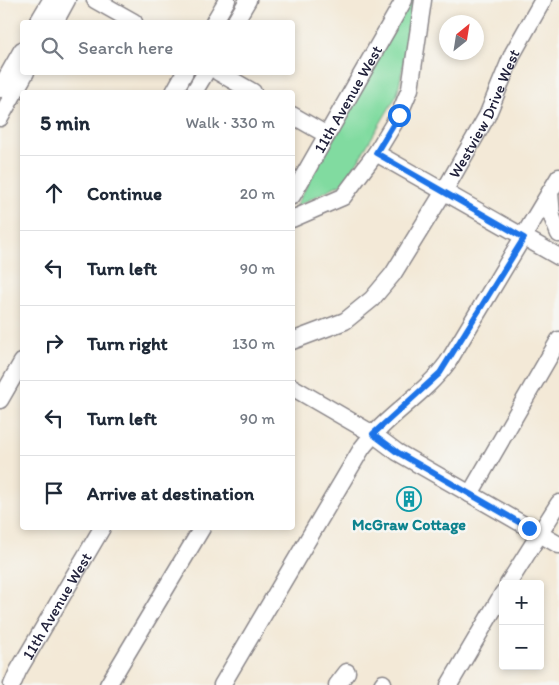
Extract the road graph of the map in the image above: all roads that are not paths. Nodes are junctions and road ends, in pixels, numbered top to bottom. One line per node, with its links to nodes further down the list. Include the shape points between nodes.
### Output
1 (51, 0): 9 (street)
2 (67, 0): 10 (street)
3 (95, 0): 11 (street)
4 (227, 0): 12 (street)
5 (248, 0): 13 (street)
6 (404, 0): 25 (street, 11th Avenue West)
7 (423, 0): 26 (street, via 410,89)
8 (543, 0): 30 (street, Westview Drive West, via 513,53 486,116)
9 (39, 20)
10 (55, 20)
11 (130, 20)
12 (215, 20)
13 (236, 20)
14 (20, 54): 19 (street)
15 (24, 75): 23 (street)
16 (183, 75): 20 (street)
17 (204, 75): 21 (street)
18 (223, 75): 22 (street)
19 (0, 89)
20 (175, 90)
21 (195, 90)
22 (250, 90)
23 (0, 118)
24 (295, 118): 25 (street)
25 (327, 136): 28 (street, 11th Avenue West)
26 (376, 153): 30 (street); 31 (street, via 343,197)
27 (559, 177): 29 (street)
28 (295, 191)
29 (550, 192): 32 (street, via 552,217); 33 (street)
30 (443, 193): 33 (street); 35 (street, Westview Drive West, via 393,274 372,299 345,321)
31 (295, 218)
32 (559, 234)
33 (524, 238): 34 (street); 41 (street, via 440,373)
34 (559, 257)
35 (295, 340)
36 (559, 340): 42 (street)
37 (20, 365): 40 (street)
38 (295, 389): 41 (street)
39 (295, 398): 41 (street, via 349,428)
40 (0, 400)
41 (373, 434): 42 (street, via 397,452); 52 (street)
42 (470, 494): 46 (street)
43 (559, 503): 46 (street)
44 (101, 530): 50 (street, 11th Avenue West, via 18,671)
45 (201, 530): 51 (street)
46 (540, 534): 47 (street); 48 (street)
47 (559, 545)
48 (511, 580)
49 (499, 600): 53 (street)
50 (15, 684)
51 (108, 685)
52 (222, 685)
53 (449, 685)

